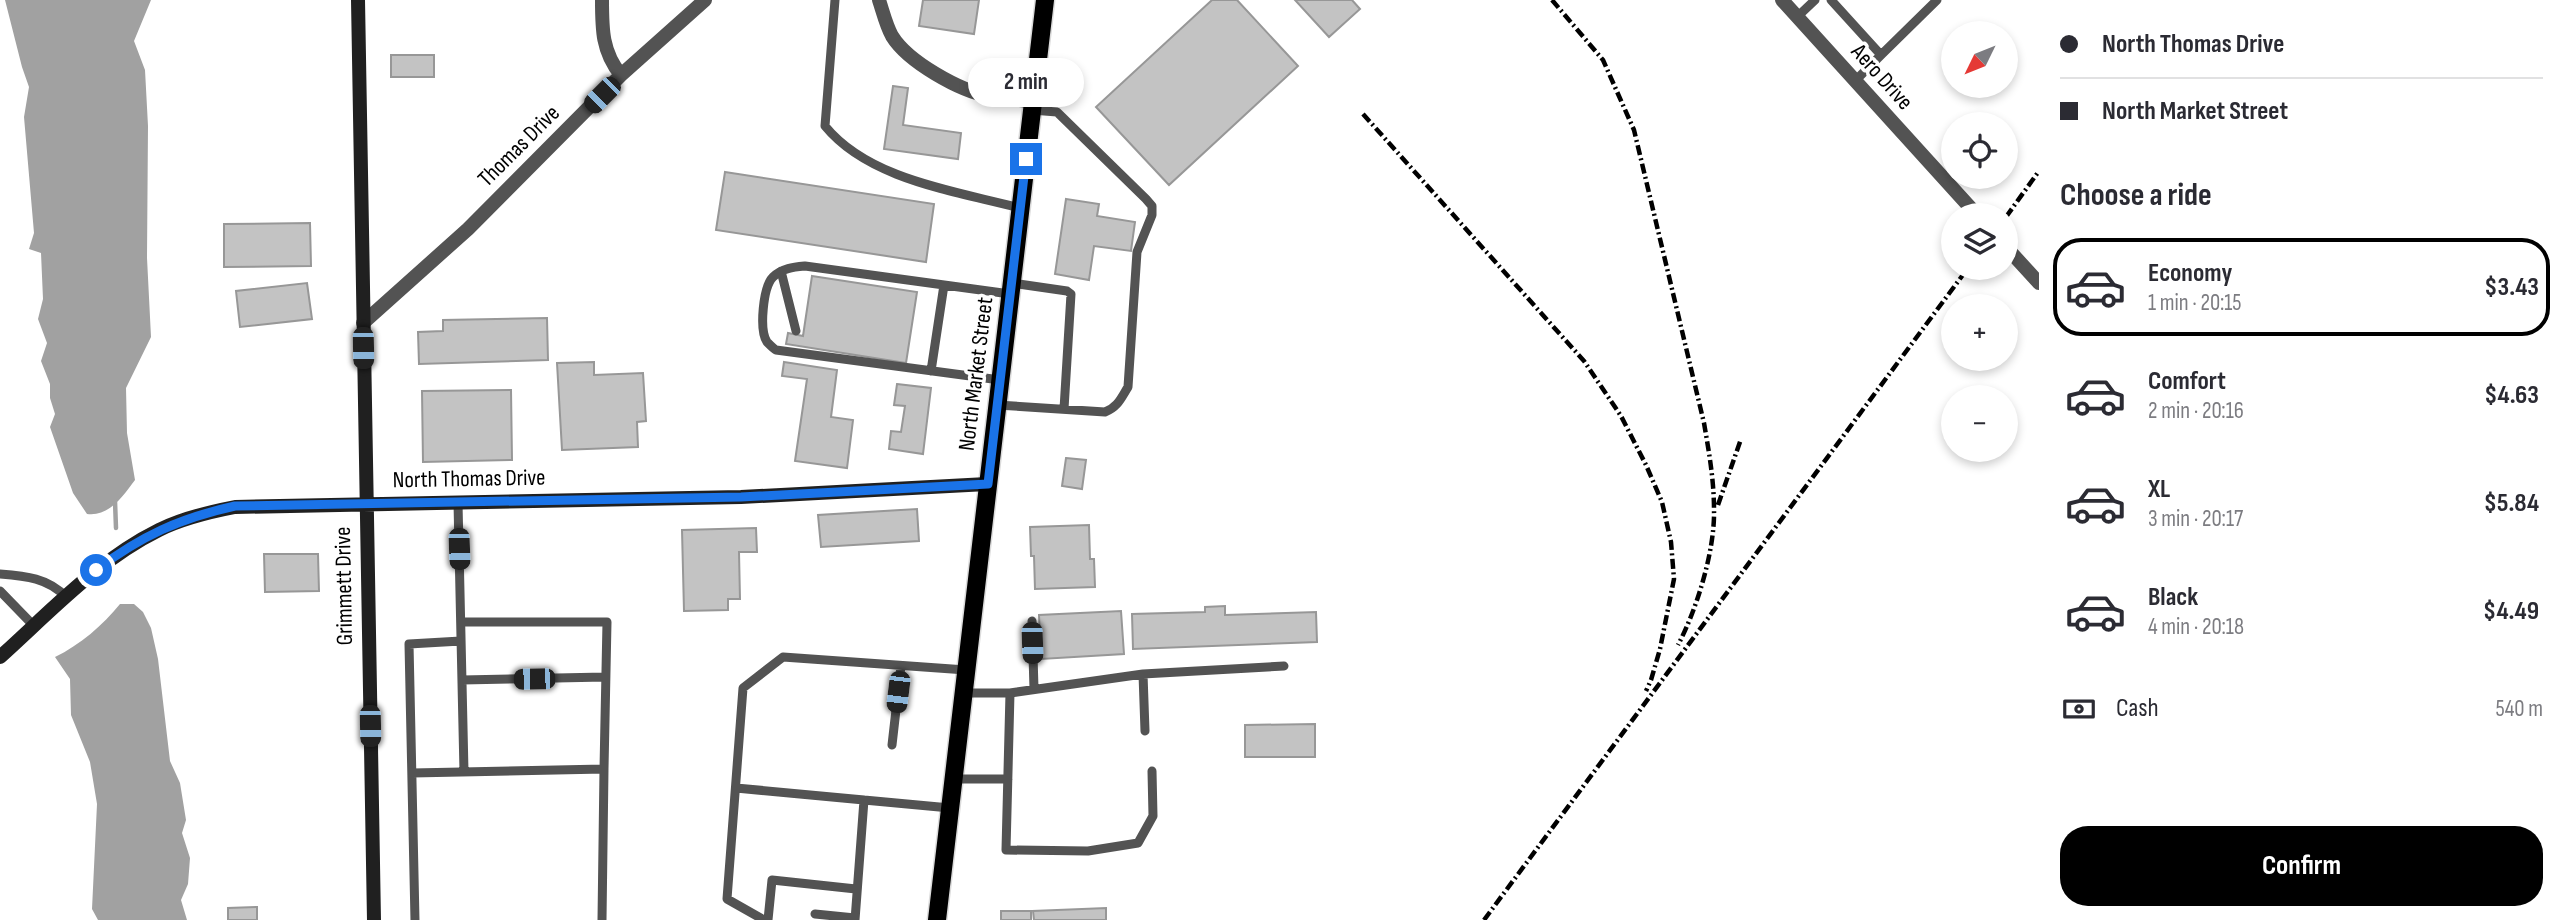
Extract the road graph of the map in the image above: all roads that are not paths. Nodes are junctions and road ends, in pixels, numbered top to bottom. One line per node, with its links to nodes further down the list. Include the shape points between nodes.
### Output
1 (358, 0): 23 (street, Grimmett Drive)
2 (602, 0): 13 (street, via 607,54)
3 (705, 0): 13 (street, Thomas Drive)
4 (835, 0): 17 (lane, via 825,126 834,138 897,176)
5 (879, 0): 15 (street, via 896,42 932,71 987,96)
6 (1045, 0): 15 (main road, North Market Street)
7 (1782, 0): 11 (street, Aero Drive)
8 (1815, 0): 11 (lane)
9 (1830, 0): 12 (lane)
10 (1937, 0): 12 (lane)
11 (1797, 17): 14 (street, Aero Drive)
12 (1881, 55): 14 (lane)
13 (621, 75): 23 (street, Thomas Drive, via 468,229)
14 (1855, 80): 16 (street, Aero Drive)
15 (1032, 106): 17 (main road, North Market Street); 28 (lane, via 1057,111 1152,206 1137,252 1128,387 1119,403 1105,412)
16 (1966, 203)
17 (1020, 208): 22 (main road, North Market Street)
18 (2018, 260): 20 (street)
19 (781, 271): 21 (lane, via 805,266); 24 (lane); 25 (lane, via 771,279 764,298 763,333 776,350)
20 (2039, 283)
21 (944, 285): 22 (lane); 25 (lane)
22 (1011, 288): 26 (main road, North Market Street); 28 (lane, via 1067,291 1071,295)
23 (363, 323): 31 (street, Grimmett Drive)
24 (796, 331)
25 (931, 371): 26 (lane)
26 (1000, 380): 27 (main road, North Market Street)
27 (997, 405): 28 (lane); 29 (main road, North Market Street)
28 (1064, 409)
29 (988, 484): 30 (street, North Thomas Drive, via 741,497); 42 (main road, North Market Street)
30 (458, 503): 31 (street, North Thomas Drive); 36 (lane)
31 (365, 504): 34 (street, North Thomas Drive, via 255,505 197,515 138,541); 63 (street, Grimmett Drive)
32 (0, 574): 34 (lane, via 44,580)
33 (0, 591): 37 (lane)
34 (66, 597): 37 (street, North Thomas Drive)
35 (1032, 621): 46 (lane)
36 (461, 622): 38 (lane); 44 (lane, via 607,622)
37 (34, 626): 39 (street, North Thomas Drive)
38 (461, 641): 45 (lane); 54 (lane, via 409,644)
39 (0, 657)
40 (901, 666): 42 (lane); 50 (lane); 57 (lane, via 783,657 743,688)
41 (1284, 666): 43 (lane)
42 (966, 670): 47 (main road, North Market Street)
43 (1143, 674): 46 (lane); 49 (lane)
44 (605, 677): 45 (lane); 51 (lane)
45 (462, 680): 53 (lane)
46 (1034, 689): 48 (lane)
47 (963, 693): 48 (lane); 55 (main road, North Market Street)
48 (1010, 693): 56 (lane)
49 (1144, 731)
50 (892, 746)
51 (604, 769): 53 (lane); 65 (lane)
52 (1152, 771): 56 (lane, via 1153,816 1138,843 1088,851 1006,850)
53 (464, 772): 54 (lane)
54 (412, 773): 64 (lane)
55 (953, 779): 56 (lane); 59 (main road, North Market Street)
56 (1008, 779)
57 (736, 788): 58 (lane); 66 (lane, via 727,899)
58 (864, 800): 59 (lane); 60 (lane)
59 (950, 808): 67 (main road, North Market Street)
60 (856, 889): 62 (lane); 66 (lane, via 772,880 774,908)
61 (815, 914): 62 (lane)
62 (855, 919)
63 (374, 920)
64 (415, 920)
65 (603, 920)
66 (766, 920)
67 (937, 920)

